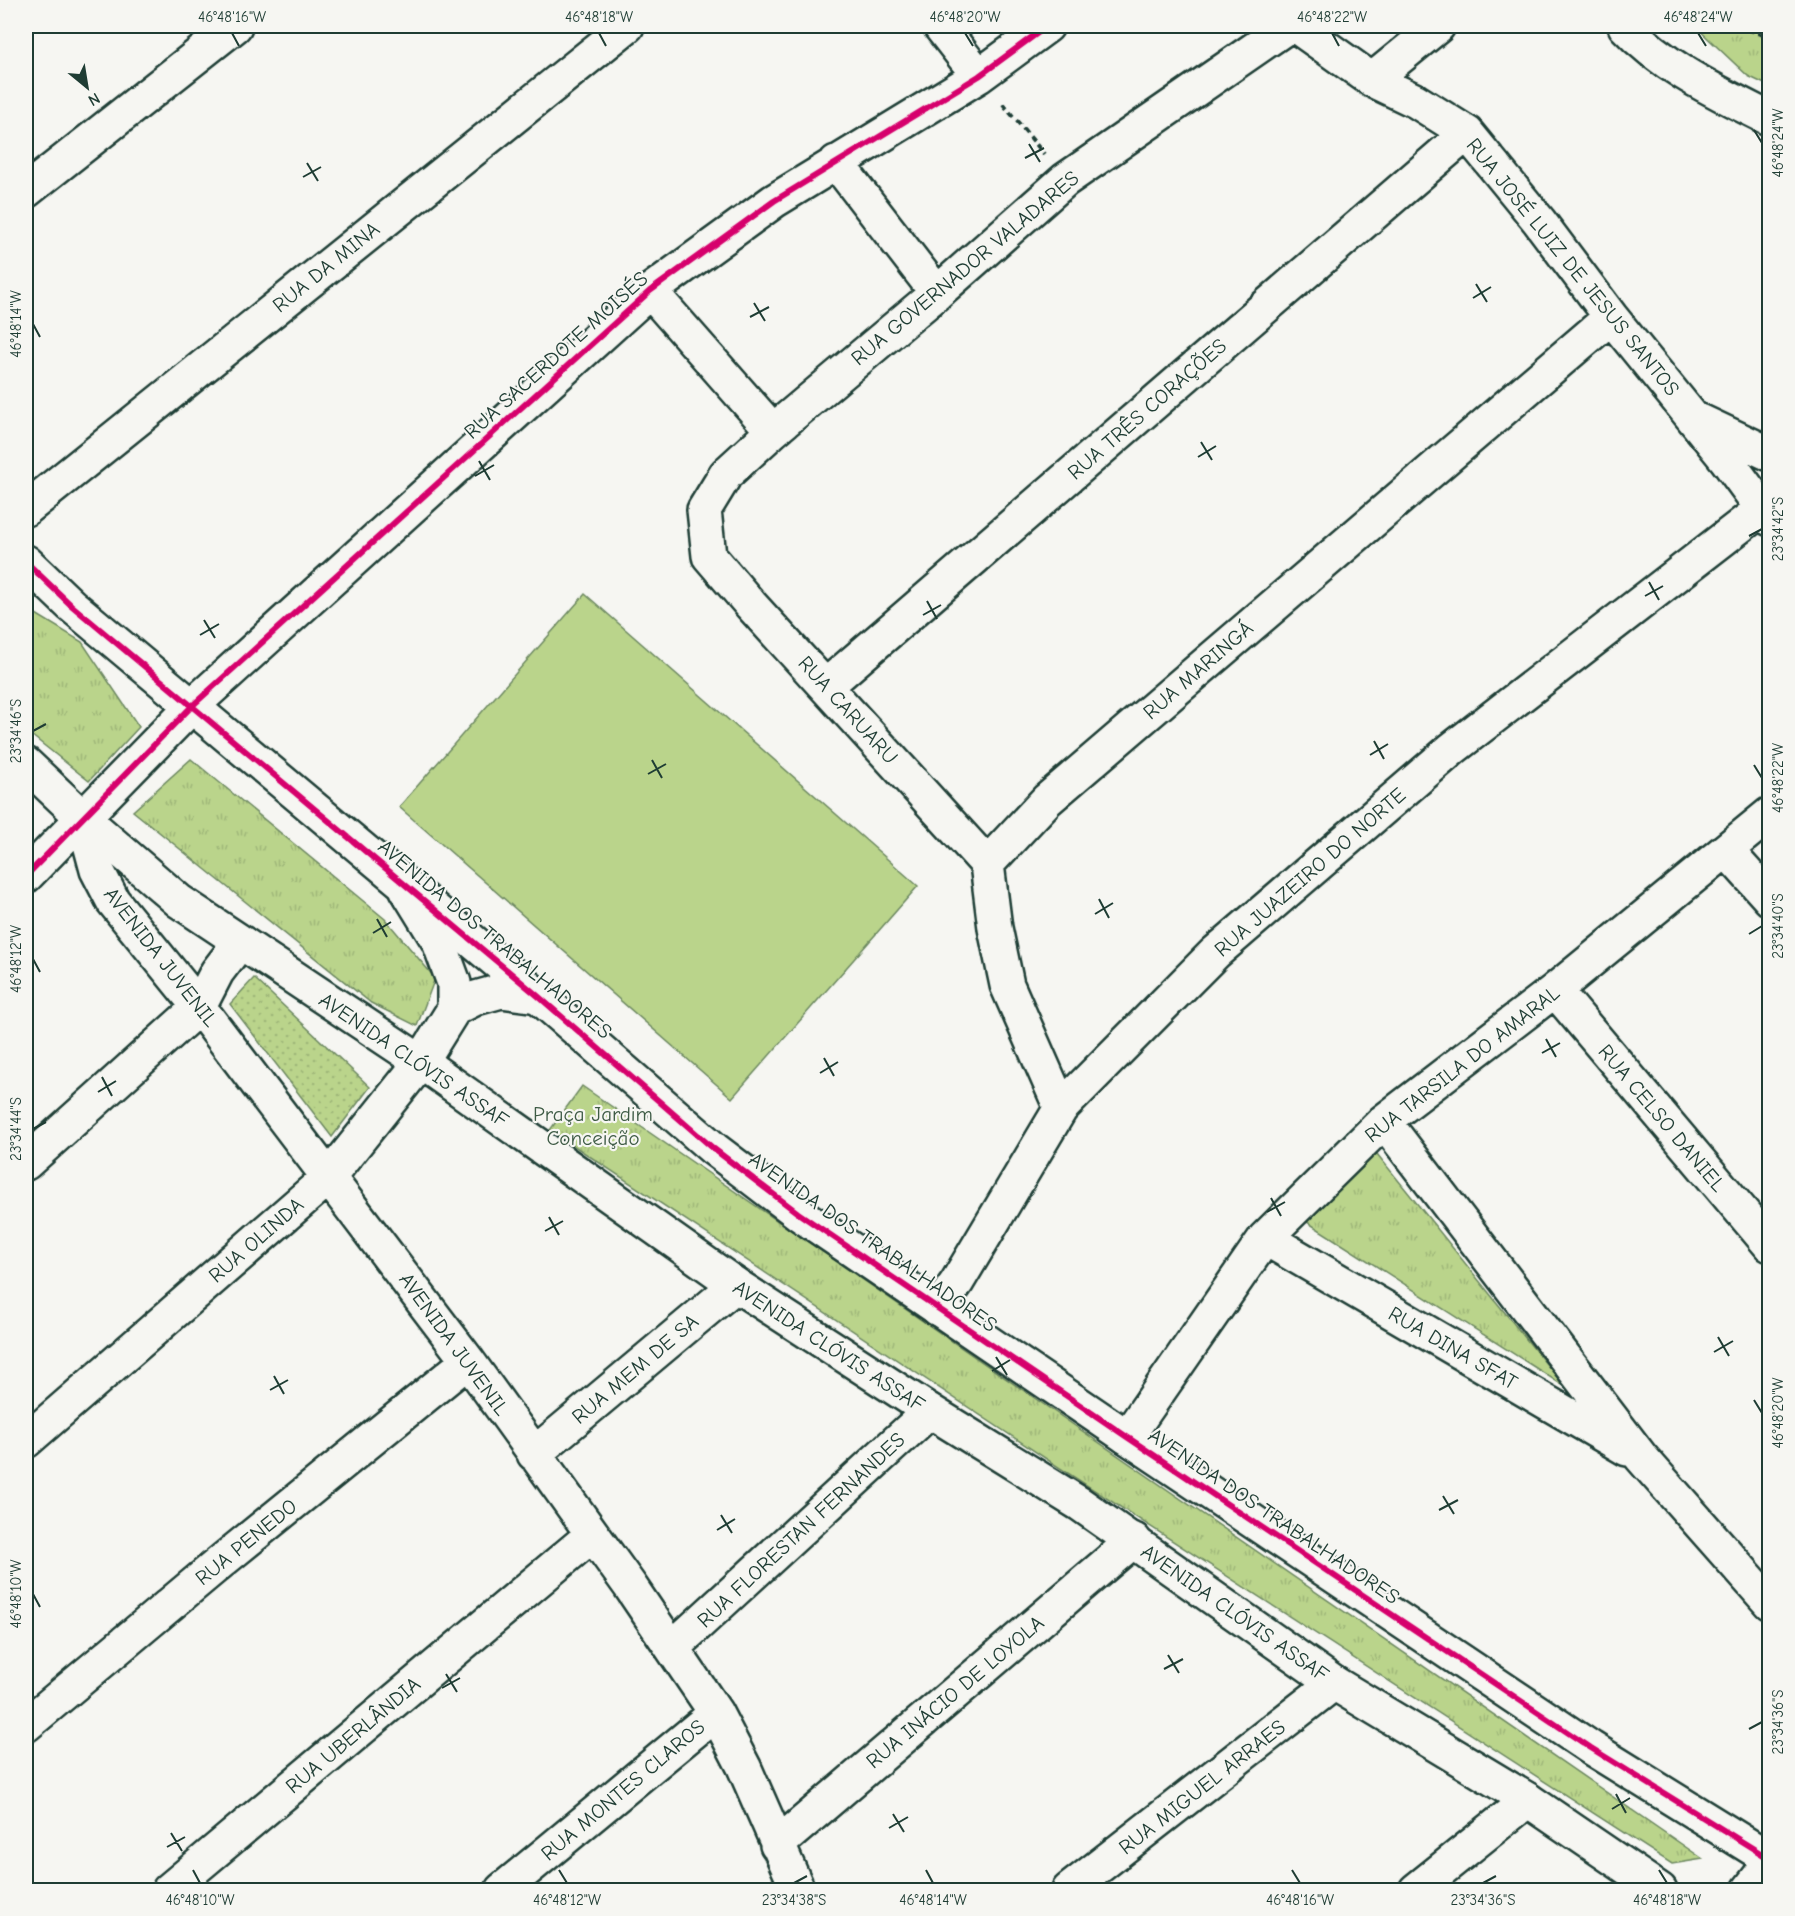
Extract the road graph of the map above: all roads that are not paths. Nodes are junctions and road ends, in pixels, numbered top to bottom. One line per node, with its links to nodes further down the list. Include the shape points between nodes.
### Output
1 (235, 26): 14 (street)
2 (627, 26): 21 (street, RUA DA MINA)
3 (940, 26): 9 (street)
4 (1047, 26): 9 (street, RUA SACERDOTE MOISÉS)
5 (1288, 26): 16 (street, RUA GOVERNADOR VALADARES, via 1065,180)
6 (1296, 26): 10 (street, RUA JOSÉ LUIZ DE JESUS SANTOS)
7 (1438, 26): 10 (street)
8 (1625, 26): 11 (street, via 1698,83)
9 (980, 76): 13 (street, RUA SACERDOTE MOISÉS)
10 (1372, 80): 12 (street, RUA JOSÉ LUIZ DE JESUS SANTOS, via 1416,101)
11 (1770, 119)
12 (1467, 133): 17 (street, RUA JOSÉ LUIZ DE JESUS SANTOS); 25 (street, RUA TRÊS CORAÇÕES)
13 (836, 162): 15 (street, RUA SACERDOTE MOISÉS, via 764,208); 16 (street)
14 (26, 191)
15 (650, 291): 19 (street); 26 (street, RUA SACERDOTE MOISÉS)
16 (937, 293): 19 (street, RUA GOVERNADOR VALADARES)
17 (1611, 317): 18 (street, RUA JOSÉ LUIZ DE JESUS SANTOS); 31 (street, RUA MARINGÁ, via 1047,800)
18 (1693, 418): 20 (street); 22 (street, RUA JOSÉ LUIZ DE JESUS SANTOS)
19 (773, 430): 23 (street, RUA GOVERNADOR VALADARES, via 726,474 704,510)
20 (1770, 454)
21 (26, 509)
22 (1766, 514): 41 (street, RUA JUAZEIRO DO NORTE, via 1435,764 1215,953)
23 (709, 556): 25 (street, RUA CARUARU)
24 (26, 562): 26 (street, AVENIDA DOS TRABALHADORES)
25 (826, 686): 31 (street, RUA CARUARU)
26 (192, 706): 29 (street, RUA SACERDOTE MOISÉS); 33 (street, AVENIDA DOS TRABALHADORES)
27 (26, 764): 29 (street, AVENIDA CLÓVIS ASSAF)
28 (1770, 814): 30 (street, RUA TARSILA DO AMARAL)
29 (83, 818): 32 (street, RUA SACERDOTE MOISÉS); 35 (street, AVENIDA CLÓVIS ASSAF, via 179,900); 38 (street, AVENIDA JUVENIL, via 97,870 113,901)
30 (1726, 850): 34 (street); 36 (street, RUA TARSILA DO AMARAL)
31 (987, 864): 41 (street, via 1007,985)
32 (26, 876)
33 (401, 880): 37 (street, AVENIDA DOS TRABALHADORES); 39 (street, via 439,942 454,983)
34 (1770, 899)
35 (240, 942): 38 (street, via 217,972); 40 (street, AVENIDA CLÓVIS ASSAF)
36 (1555, 990): 42 (street, RUA TARSILA DO AMARAL); 46 (street, RUA CELSO DANIEL)
37 (538, 996): 39 (street, via 501,992); 48 (street, AVENIDA DOS TRABALHADORES, via 714,1149)
38 (199, 1007): 43 (street); 44 (street, AVENIDA JUVENIL)
39 (454, 1009): 40 (street, RUA OLINDA)
40 (420, 1062): 44 (street, RUA OLINDA); 47 (street, AVENIDA CLÓVIS ASSAF)
41 (1061, 1108): 48 (street, RUA JUAZEIRO DO NORTE)
42 (1384, 1121): 45 (street, RUA TARSILA DO AMARAL); 54 (street, RUA DINA SFAT)
43 (26, 1163)
44 (329, 1177): 49 (street, AVENIDA JUVENIL); 52 (street, RUA OLINDA)
45 (1265, 1238): 51 (street, RUA TARSILA DO AMARAL); 54 (street, RUA DINA SFAT)
46 (1770, 1245)
47 (736, 1285): 50 (street, AVENIDA CLÓVIS ASSAF); 53 (street, RUA MEM DE SA)
48 (938, 1310): 51 (street, AVENIDA DOS TRABALHADORES)
49 (468, 1361): 53 (street, AVENIDA JUVENIL); 61 (street, RUA PENEDO)
50 (930, 1411): 56 (street, AVENIDA CLÓVIS ASSAF); 58 (street, RUA FLORESTAN FERNANDES)
51 (1127, 1437): 64 (street, AVENIDA DOS TRABALHADORES, via 1591,1748)
52 (26, 1441)
53 (534, 1454): 55 (street, AVENIDA JUVENIL)
54 (1641, 1457): 57 (street, RUA DINA SFAT)
55 (592, 1535): 58 (street, AVENIDA JUVENIL); 65 (street, RUA UBERLÂNDIA)
56 (1134, 1540): 59 (street, AVENIDA CLÓVIS ASSAF); 63 (street, RUA INÁCIO DE LOYOLA)
57 (1770, 1603)
58 (672, 1648): 60 (street, AVENIDA JUVENIL)
59 (1334, 1683): 62 (street, AVENIDA CLÓVIS ASSAF); 68 (street, RUA MIGUEL ARRAES)
60 (716, 1713): 63 (street, AVENIDA JUVENIL); 66 (street, RUA MONTES CLAROS)
61 (26, 1725)
62 (1528, 1800): 69 (street); 70 (street, AVENIDA CLÓVIS ASSAF)
63 (777, 1845): 67 (street, AVENIDA JUVENIL)
64 (1770, 1861): 71 (street)
65 (169, 1890)
66 (502, 1890)
67 (798, 1890)
68 (1069, 1890)
69 (1416, 1890)
70 (1660, 1890)
71 (1749, 1890)

